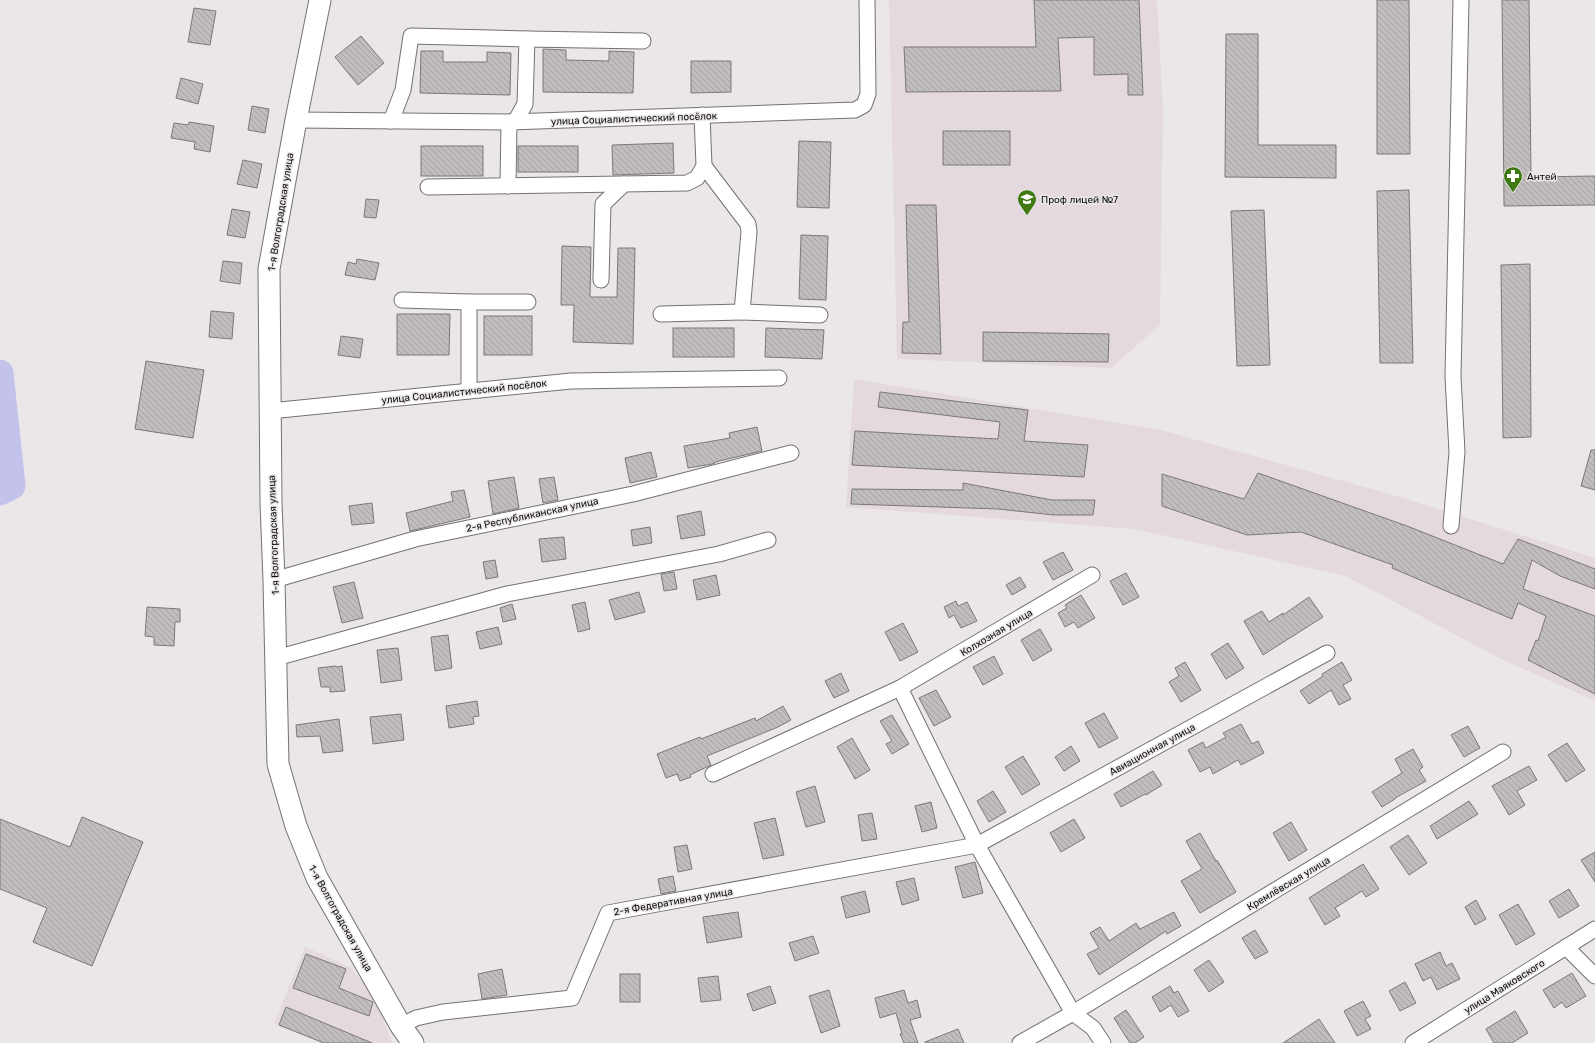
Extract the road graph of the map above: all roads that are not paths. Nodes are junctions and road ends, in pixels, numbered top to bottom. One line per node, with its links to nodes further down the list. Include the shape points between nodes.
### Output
1 (320, 0): 7 (street, 1-я Волгоградская улица)
2 (867, 0): 6 (street, улица Социалистический посёлок, via 868,94 864,105 856,110)
3 (1461, 0): 25 (street, via 1453,377 1457,452)
4 (527, 39): 5 (street); 8 (street, via 411,36 403,90); 9 (street, via 525,104)
5 (643, 40)
6 (702, 115): 9 (street, улица Социалистический посёлок); 10 (street)
7 (296, 120): 8 (street, улица Социалистический посёлок); 23 (street, 1-я Волгоградская улица, via 269,269)
8 (391, 121): 9 (street, улица Социалистический посёлок)
9 (512, 122): 12 (street)
10 (704, 166): 11 (street, via 697,178 687,183); 18 (street, via 748,224)
11 (624, 184): 12 (street); 14 (street, via 603,204)
12 (508, 186): 13 (street)
13 (428, 187)
14 (601, 280)
15 (402, 300): 16 (street)
16 (469, 302): 17 (street); 22 (street)
17 (528, 302)
18 (742, 312): 19 (street); 20 (street)
19 (661, 314)
20 (820, 314)
21 (779, 378): 22 (street, улица Социалистический посёлок, via 571,381)
22 (469, 391): 23 (street, улица Социалистический посёлок)
23 (270, 411): 28 (street, 1-я Волгоградская улица)
24 (791, 453): 28 (street, 2-я Республиканская улица, via 633,494 414,539)
25 (1451, 526)
26 (768, 540): 30 (street, via 719,554 506,594)
27 (1092, 575): 31 (street, Колхозная улица)
28 (274, 580): 30 (street, 1-я Волгоградская улица)
29 (1327, 653): 34 (street, Авиационная улица)
30 (276, 658): 39 (street, 1-я Волгоградская улица, via 278,764 296,826 317,878)
31 (900, 688): 33 (street); 34 (street)
32 (1503, 752): 38 (street, Кремлёвская улица)
33 (713, 774)
34 (977, 844): 38 (street); 39 (street, 2-я Федеративная улица, via 608,913 572,998 443,1012 416,1018)
35 (1595, 929): 36 (street, улица Маяковского)
36 (1566, 947): 37 (street); 43 (street, улица Маяковского)
37 (1595, 976)
38 (1073, 1013): 41 (street, Кремлёвская улица); 42 (street, via 1093,1028)
39 (401, 1026): 40 (street, 1-я Волгоградская улица)
40 (413, 1043)
41 (1020, 1043)
42 (1103, 1043)
43 (1413, 1043)

